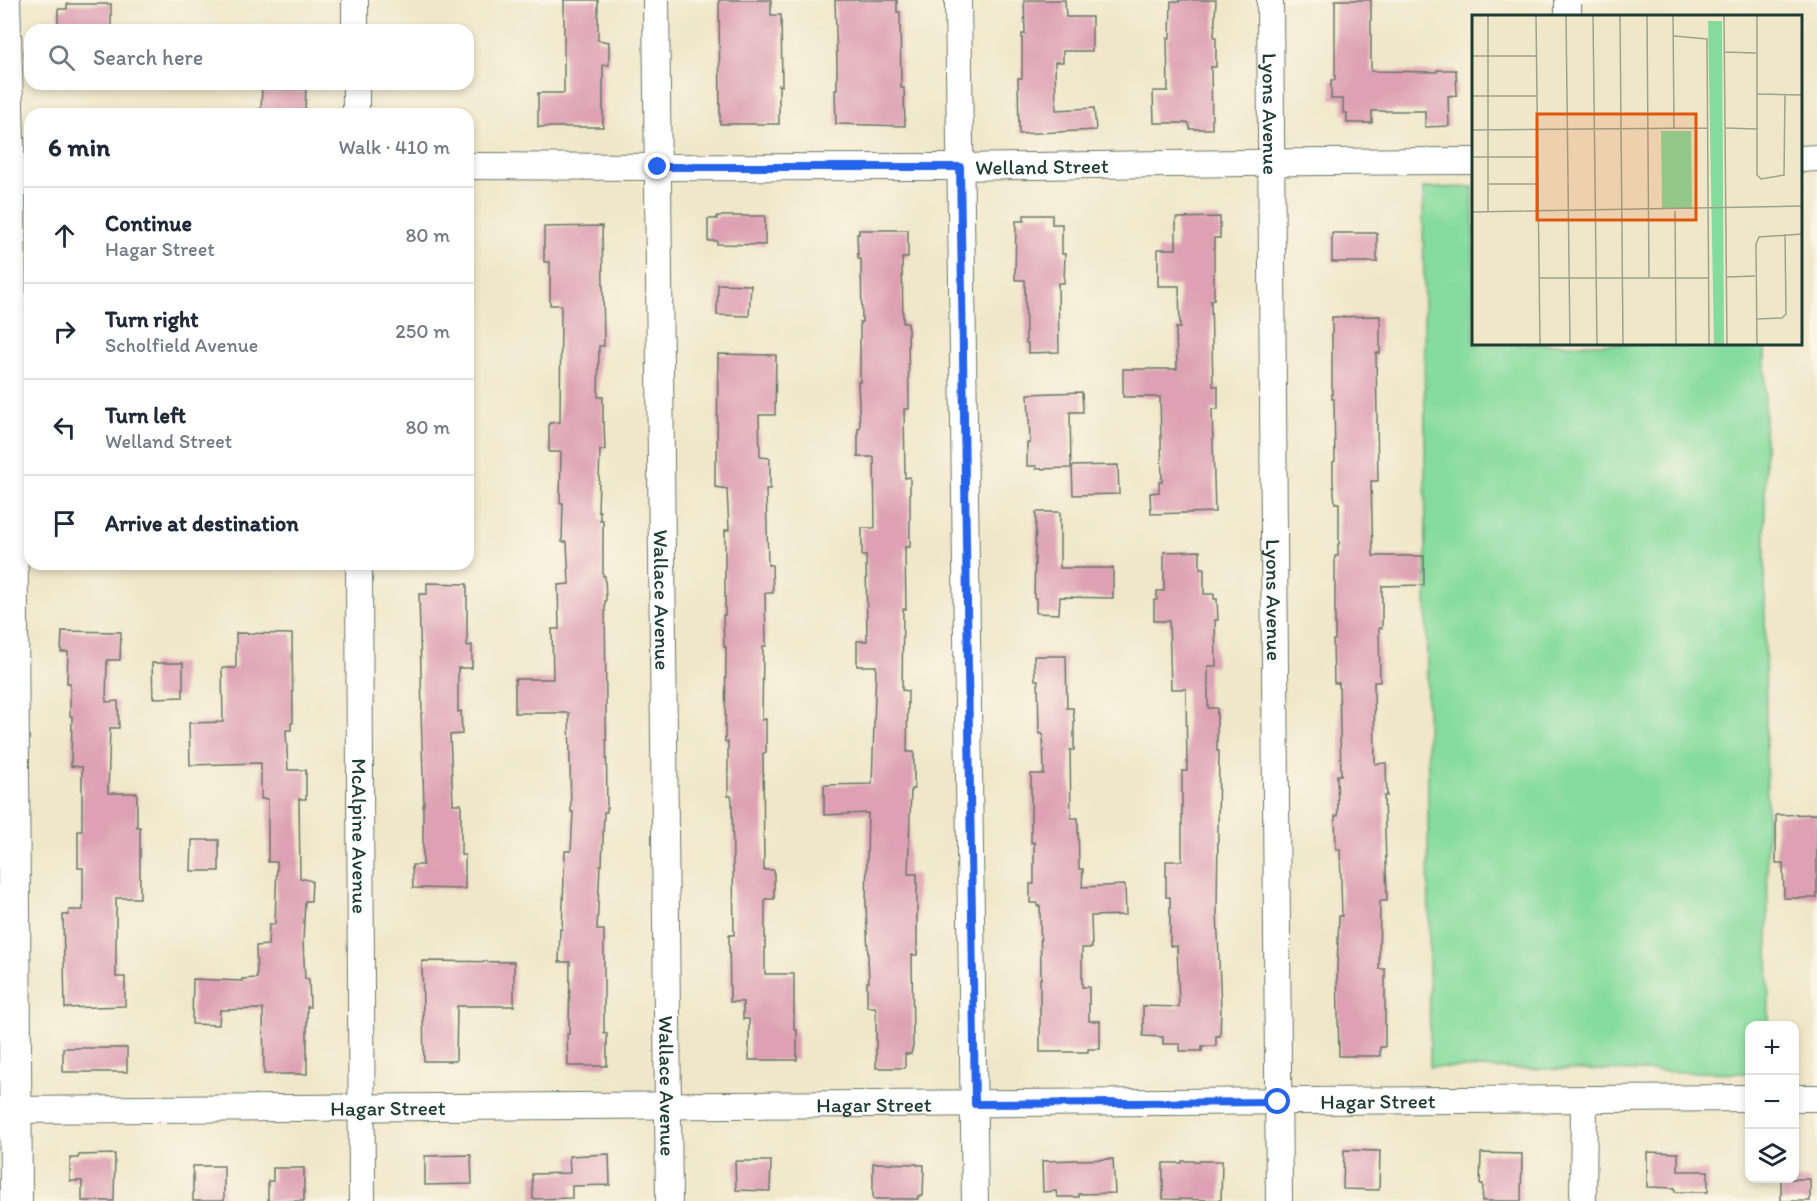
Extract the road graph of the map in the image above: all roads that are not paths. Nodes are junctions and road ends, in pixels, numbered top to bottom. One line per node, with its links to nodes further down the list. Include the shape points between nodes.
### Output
1 (4, 0): 16 (main road)
2 (355, 0): 6 (street)
3 (656, 0): 14 (street, Wallace Avenue)
4 (958, 0): 15 (street)
5 (1270, 0): 12 (street, Lyons Avenue)
6 (355, 24)
7 (356, 90): 8 (street)
8 (356, 108)
9 (1817, 158): 10 (street)
10 (1802, 159)
11 (1472, 161): 12 (street, Welland Street)
12 (1272, 162): 15 (street, Welland Street); 24 (street, Lyons Avenue)
13 (474, 166): 14 (street, Welland Street)
14 (658, 167): 15 (street, Welland Street); 26 (street, Wallace Avenue)
15 (960, 167): 25 (street)
16 (13, 176): 17 (main road)
17 (6, 489): 19 (main road)
18 (358, 570): 27 (street, McAlpine Avenue)
19 (7, 794): 28 (main road)
20 (1745, 1098): 23 (street, Hagar Street)
21 (1799, 1098): 22 (street)
22 (1817, 1098)
23 (1584, 1100): 24 (street, Hagar Street); 34 (street)
24 (1278, 1102): 25 (street, Hagar Street); 33 (street, Lyons Avenue)
25 (975, 1104): 26 (street, Hagar Street); 32 (street)
26 (668, 1105): 27 (street, Hagar Street); 31 (street, Wallace Avenue)
27 (360, 1108): 28 (street, Hagar Street); 30 (street, McAlpine Avenue)
28 (7, 1110): 29 (main road)
29 (16, 1201)
30 (362, 1201)
31 (669, 1201)
32 (975, 1201)
33 (1279, 1201)
34 (1583, 1201)

